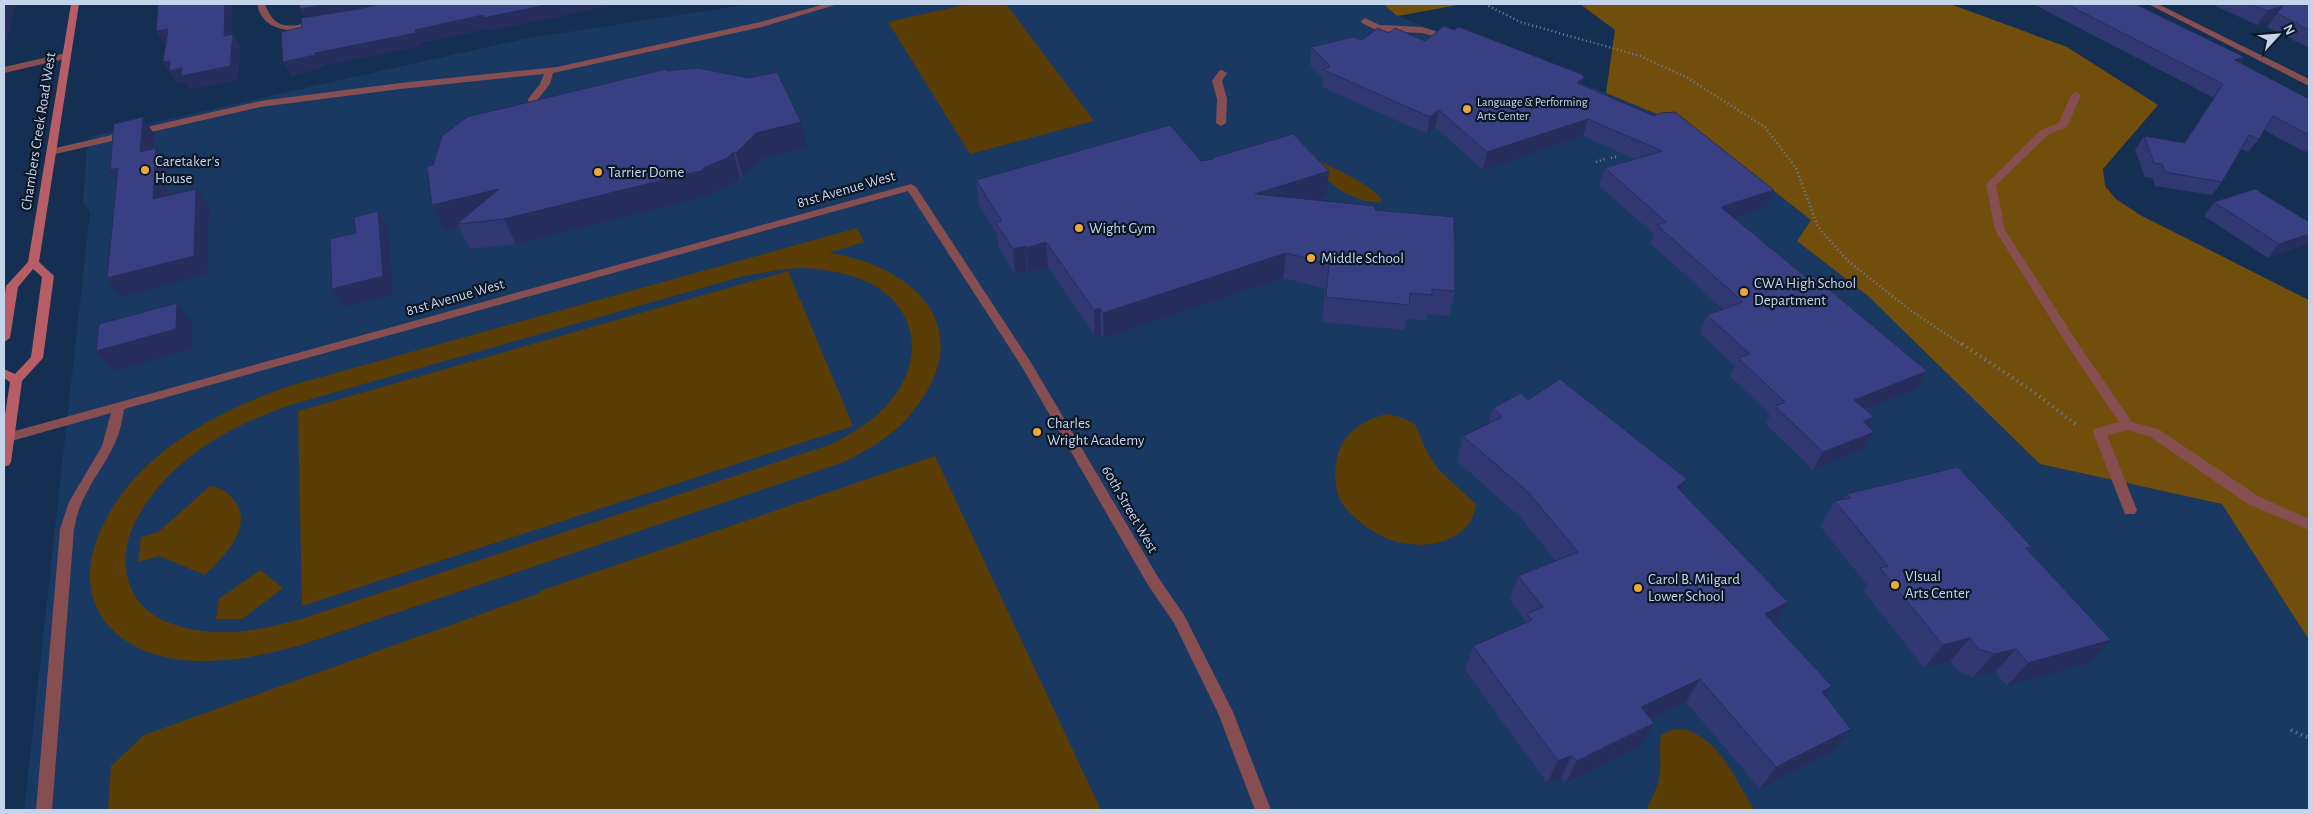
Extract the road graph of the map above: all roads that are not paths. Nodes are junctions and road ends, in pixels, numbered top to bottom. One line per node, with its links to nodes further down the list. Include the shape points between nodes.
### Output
1 (75, 4): 8 (street, Chambers Creek Road West)
2 (261, 4): 6 (street, via 263,14 271,23 294,27)
3 (834, 4): 10 (street, via 770,22)
4 (2152, 4): 12 (street)
5 (1364, 21): 7 (street, via 1378,28 1428,31)
6 (331, 23)
7 (1459, 41)
8 (66, 56): 9 (street); 16 (street, Chambers Creek Road West)
9 (4, 70)
10 (549, 72): 14 (street, via 545,84 533,99); 16 (street, via 260,104)
11 (1222, 73): 15 (street, via 1217,81 1222,99)
12 (2309, 83)
13 (2076, 95): 23 (street, via 2063,125 2045,132 1991,184 2000,230)
14 (536, 121)
15 (1221, 123)
16 (51, 152): 18 (street, Chambers Creek Road West)
17 (911, 187): 22 (street, 81st Avenue West); 29 (street, 60th Street West, via 1005,330 1153,581 1179,619 1225,712)
18 (33, 263): 19 (street, via 12,286); 21 (street, via 48,276 36,358)
19 (4, 338)
20 (4, 373): 21 (street)
21 (16, 380): 24 (street)
22 (118, 408): 24 (street, 81st Avenue West); 28 (street, via 110,447 76,501 67,529)
23 (2128, 425): 26 (street, via 2099,432); 27 (street, via 2152,432 2254,500)
24 (8, 438): 25 (street)
25 (4, 462)
26 (2130, 510)
27 (2309, 525)
28 (44, 810)
29 (1263, 810)

